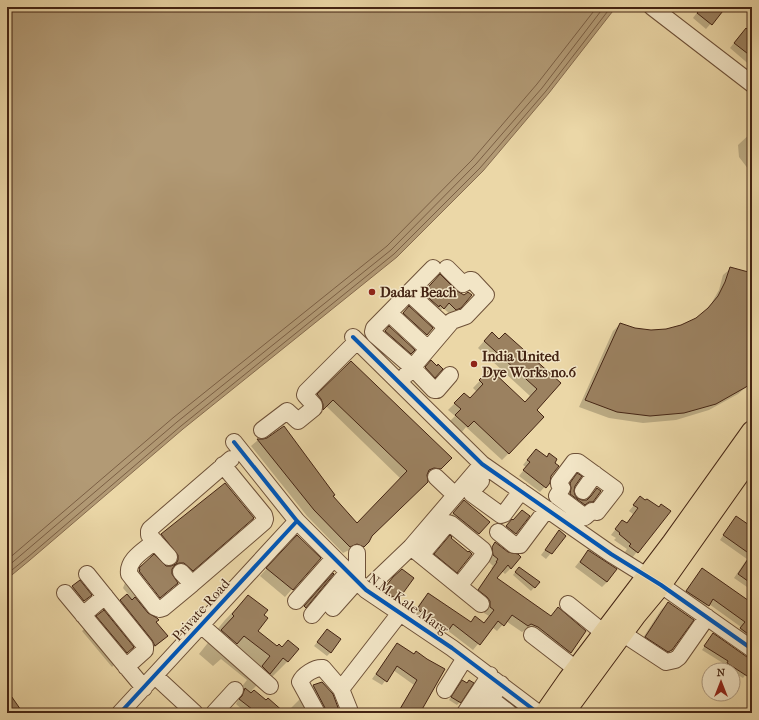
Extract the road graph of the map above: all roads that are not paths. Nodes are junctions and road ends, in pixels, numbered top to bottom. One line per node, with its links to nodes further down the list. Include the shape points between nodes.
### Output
1 (652, 7): 2 (street)
2 (752, 84)
3 (409, 293): 4 (street); 5 (street); 5 (street, via 440,268 463,284 472,280 486,295 466,316 452,321)
4 (389, 313): 6 (street); 7 (street, via 374,328 374,333)
5 (446, 327): 6 (street)
6 (428, 349): 7 (street)
7 (412, 367): 8 (street, via 436,390); 9 (street)
8 (450, 375)
9 (403, 392): 10 (street, via 355,339 306,392 314,408 298,421 287,411); 13 (street)
10 (262, 430)
11 (752, 431): 32 (main road)
12 (752, 456): 32 (main road)
13 (482, 464): 19 (street); 20 (street)
14 (223, 465): 23 (street, N.M. Kale Marg, via 237,446); 24 (street, via 150,529 149,535); 33 (street, via 265,519)
15 (595, 474): 18 (street); 22 (street, via 574,462 559,484 562,488 558,497); 22 (street, via 614,488 614,491 597,512 592,511 586,517)
16 (436, 477): 20 (street)
17 (481, 481): 19 (street, via 472,494 501,515)
18 (583, 491)
19 (524, 493): 21 (street); 21 (street, via 493,538 520,545)
20 (455, 495): 25 (street)
21 (547, 509): 22 (street)
22 (567, 513): 32 (street, via 611,554)
23 (297, 521): 28 (street, N.M. Kale Marg); 45 (street, Private Road)
24 (155, 541): 27 (street); 33 (street, via 130,562 128,569 129,574 155,607 163,608)
25 (416, 551): 31 (street); 34 (street); 34 (street, via 448,523 483,550 482,558)
26 (356, 553): 31 (street)
27 (168, 557)
28 (331, 562): 31 (street, N.M. Kale Marg); 37 (street)
29 (181, 572): 33 (street)
30 (87, 574): 36 (street)
31 (353, 580): 40 (street); 41 (street, N.M. Kale Marg); 43 (street)
32 (654, 581): 44 (street); 46 (main road)
33 (192, 584)
34 (459, 586): 38 (street)
35 (65, 592): 42 (street)
36 (104, 596): 42 (street); 50 (street, via 145,646 145,650)
37 (296, 601)
38 (481, 604)
39 (568, 604): 46 (street)
40 (333, 608)
41 (400, 613): 49 (street, N.M. Kale Marg); 57 (street)
42 (84, 615): 50 (street)
43 (312, 615)
44 (707, 617): 46 (street, via 679,657 670,662); 48 (street)
45 (202, 626): 52 (street, Private Road); 55 (street)
46 (613, 633): 51 (main road); 70 (main road)
47 (532, 635): 51 (street)
48 (752, 649)
49 (465, 658): 53 (street); 54 (street, N.M. Kale Marg)
50 (126, 667): 56 (street)
51 (576, 669): 69 (main road)
52 (155, 676): 56 (street, Private Road); 61 (street)
53 (454, 680)
54 (495, 680): 59 (street); 65 (street); 68 (street, N.M. Kale Marg)
55 (270, 686)
56 (144, 688): 60 (street, Private Road)
57 (341, 689): 63 (street, via 323,668 316,668 301,679 300,682); 64 (street)
58 (234, 690): 62 (street)
59 (491, 699): 66 (street); 67 (street)
60 (120, 713)
61 (195, 713)
62 (214, 713)
63 (317, 713)
64 (350, 713)
65 (465, 713)
66 (480, 713)
67 (508, 713)
68 (538, 713)
69 (545, 713)
70 (564, 713)

